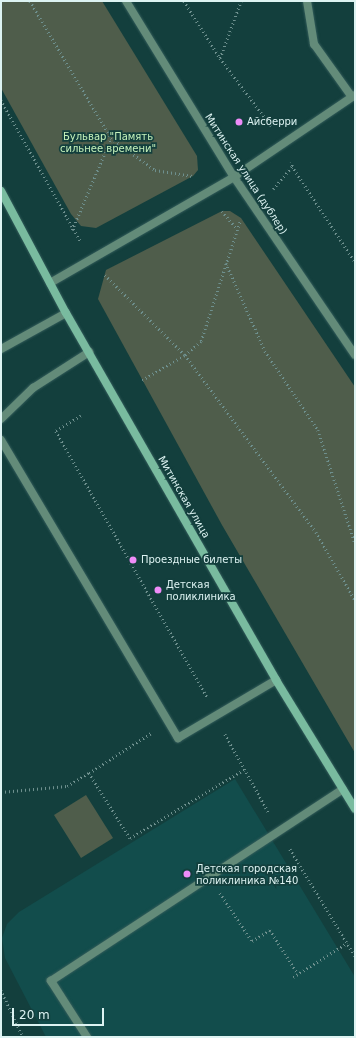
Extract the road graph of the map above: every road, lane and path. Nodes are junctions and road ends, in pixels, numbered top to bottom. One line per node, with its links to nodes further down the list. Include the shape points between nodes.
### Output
1 (30, 1): 9 (path)
2 (126, 1): 13 (street, Митинская улица (дублер))
3 (184, 1): 6 (path)
4 (240, 1): 6 (path)
5 (307, 1): 7 (street, via 314,44)
6 (220, 58): 10 (path)
7 (353, 96): 10 (street)
8 (1, 100): 9 (path, via 72,230)
9 (111, 138): 12 (path, via 155,170)
10 (284, 143): 11 (path); 13 (street)
11 (292, 166): 14 (path); 19 (path)
12 (193, 176)
13 (234, 177): 21 (street); 27 (street, Митинская улица (дублер))
14 (273, 189)
15 (1, 191): 21 (main road, Митинская улица)
16 (222, 211): 18 (path)
17 (241, 218): 18 (path)
18 (237, 229): 20 (path)
19 (355, 262)
20 (226, 263): 26 (path, via 201,341); 32 (path, via 265,351 318,430)
21 (50, 282): 23 (main road, Митинская улица)
22 (109, 282): 26 (path)
23 (66, 313): 24 (street); 25 (main road, Митинская улица)
24 (1, 349)
25 (89, 352): 30 (street, via 32,388); 35 (main road, Митинская улица)
26 (185, 355): 28 (path); 33 (path, via 316,532)
27 (355, 355)
28 (142, 380)
29 (81, 416): 36 (path, via 56,431)
30 (1, 419)
31 (1, 440): 39 (street)
32 (355, 543)
33 (354, 596): 34 (path)
34 (355, 600)
35 (276, 680): 38 (street); 42 (main road, Митинская улица)
36 (207, 697): 37 (path); 38 (path)
37 (201, 701)
38 (215, 716): 39 (street, via 178,738); 40 (path)
39 (168, 722): 41 (path)
40 (245, 769): 41 (path, via 130,838); 45 (path)
41 (89, 773): 43 (path, via 67,786)
42 (343, 789): 44 (main road, Митинская улица); 45 (street)
43 (1, 792)
44 (355, 809)
45 (278, 829): 46 (street); 47 (path)
46 (210, 876): 49 (path, via 252,941 270,930); 53 (street, via 51,981)
47 (347, 943): 48 (path); 49 (path)
48 (355, 956)
49 (298, 974): 50 (path)
50 (293, 977)
51 (1, 990): 52 (path)
52 (23, 1037)
53 (87, 1037)

